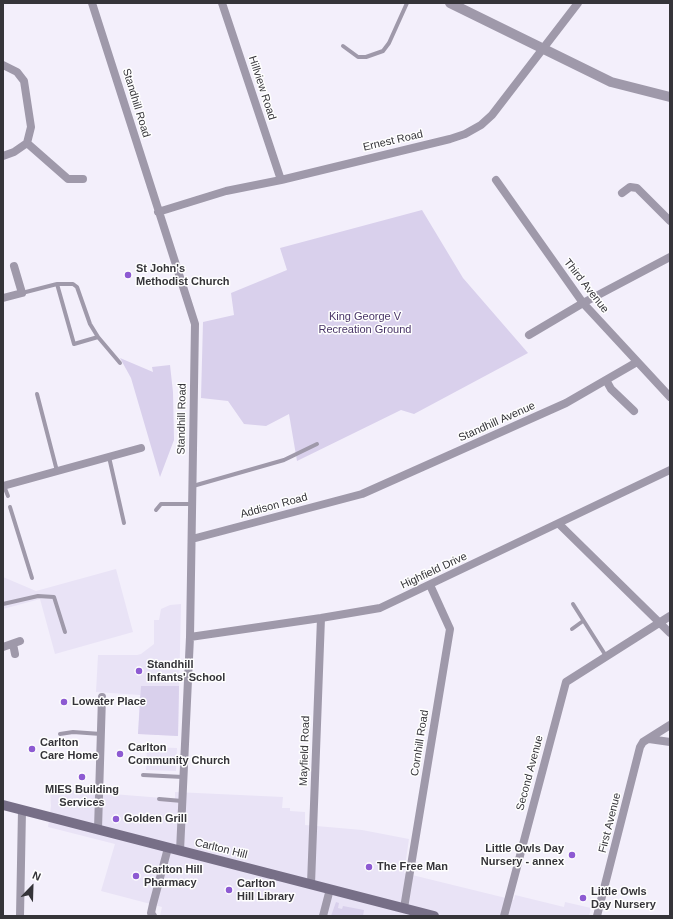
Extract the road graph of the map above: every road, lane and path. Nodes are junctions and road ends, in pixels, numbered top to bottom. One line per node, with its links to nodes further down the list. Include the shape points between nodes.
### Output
1 (92, 3): 16 (street, Standhill Road)
2 (222, 3): 13 (street, Hillview Road)
3 (407, 3): 6 (lane, via 383,51 358,57)
4 (450, 3): 7 (street)
5 (578, 3): 7 (street, Ernest Road)
6 (343, 46)
7 (543, 49): 9 (street, via 611,82); 13 (street, Ernest Road, via 492,114 481,125 465,134)
8 (3, 64): 10 (street, via 17,72 24,81 31,127)
9 (670, 97)
10 (27, 143): 11 (street); 12 (street, via 68,179)
11 (3, 156)
12 (83, 179)
13 (281, 180): 16 (street, Ernest Road, via 226,191)
14 (496, 180): 23 (street, Third Avenue)
15 (622, 193): 17 (street, via 630,187 637,188)
16 (158, 212): 38 (street, Standhill Road, via 195,324)
17 (670, 221)
18 (670, 257): 23 (street)
19 (14, 266): 21 (street)
20 (57, 284): 21 (lane); 25 (lane, via 68,283 77,287 90,324); 25 (lane, via 74,344)
21 (22, 293): 22 (street)
22 (3, 298)
23 (583, 303): 24 (street); 26 (street, Third Avenue)
24 (528, 335)
25 (98, 337): 27 (lane)
26 (637, 362): 28 (street, Standhill Avenue); 30 (street, Third Avenue)
27 (120, 363)
28 (606, 380): 31 (street, via 611,389); 39 (street, Standhill Avenue, via 566,403)
29 (37, 394): 36 (lane)
30 (670, 397)
31 (634, 411)
32 (317, 444): 38 (lane, via 284,460)
33 (141, 448): 34 (street)
34 (109, 457): 36 (street); 44 (lane)
35 (670, 470): 45 (street, Highfield Drive)
36 (57, 472): 37 (street)
37 (4, 486): 40 (lane)
38 (192, 486): 41 (street, Standhill Road)
39 (362, 494): 46 (street, Addison Road)
40 (8, 496)
41 (192, 504): 43 (lane, via 161,504); 46 (street, Standhill Road)
42 (10, 507): 47 (lane)
43 (156, 510)
44 (124, 523)
45 (559, 524): 48 (street, Highfield Drive); 54 (street)
46 (192, 539): 58 (street, Standhill Road)
47 (32, 578)
48 (430, 585): 52 (street, Highfield Drive, via 380,608); 79 (street, Cornhill Road, via 450,628)
49 (3, 604): 56 (lane, via 38,596 54,597)
50 (573, 604): 53 (lane)
51 (670, 616): 54 (street, Second Avenue)
52 (321, 618): 58 (street, Highfield Drive); 77 (street, Mayfield Road)
53 (583, 621): 55 (lane); 61 (lane)
54 (660, 623): 57 (street); 61 (street, Second Avenue)
55 (572, 628)
56 (65, 632)
57 (670, 633)
58 (190, 637): 69 (street, Standhill Road)
59 (11, 643): 60 (street)
60 (15, 654)
61 (606, 657): 84 (street, Second Avenue, via 566,682)
62 (102, 697): 65 (street)
63 (670, 725): 66 (street, First Avenue)
64 (60, 734): 65 (lane)
65 (101, 734): 74 (street)
66 (649, 738): 67 (street); 85 (street, First Avenue, via 640,747)
67 (670, 742)
68 (144, 776): 69 (lane)
69 (184, 777): 71 (street, Standhill Road)
70 (159, 799): 71 (lane)
71 (182, 801): 76 (street, Standhill Road)
72 (3, 805): 73 (main road, Carlton Hill)
73 (22, 810): 74 (main road, Carlton Hill); 80 (street)
74 (98, 829): 75 (main road, Carlton Hill)
75 (168, 848): 76 (main road, Carlton Hill); 81 (street, via 151,913)
76 (180, 851): 77 (main road, Carlton Hill)
77 (311, 884): 78 (main road, Carlton Hill)
78 (330, 889): 79 (main road, Carlton Hill); 82 (street)
79 (404, 908): 83 (main road, Carlton Hill)
80 (20, 916)
81 (153, 916)
82 (323, 916)
83 (434, 916)
84 (504, 916)
85 (597, 916)

